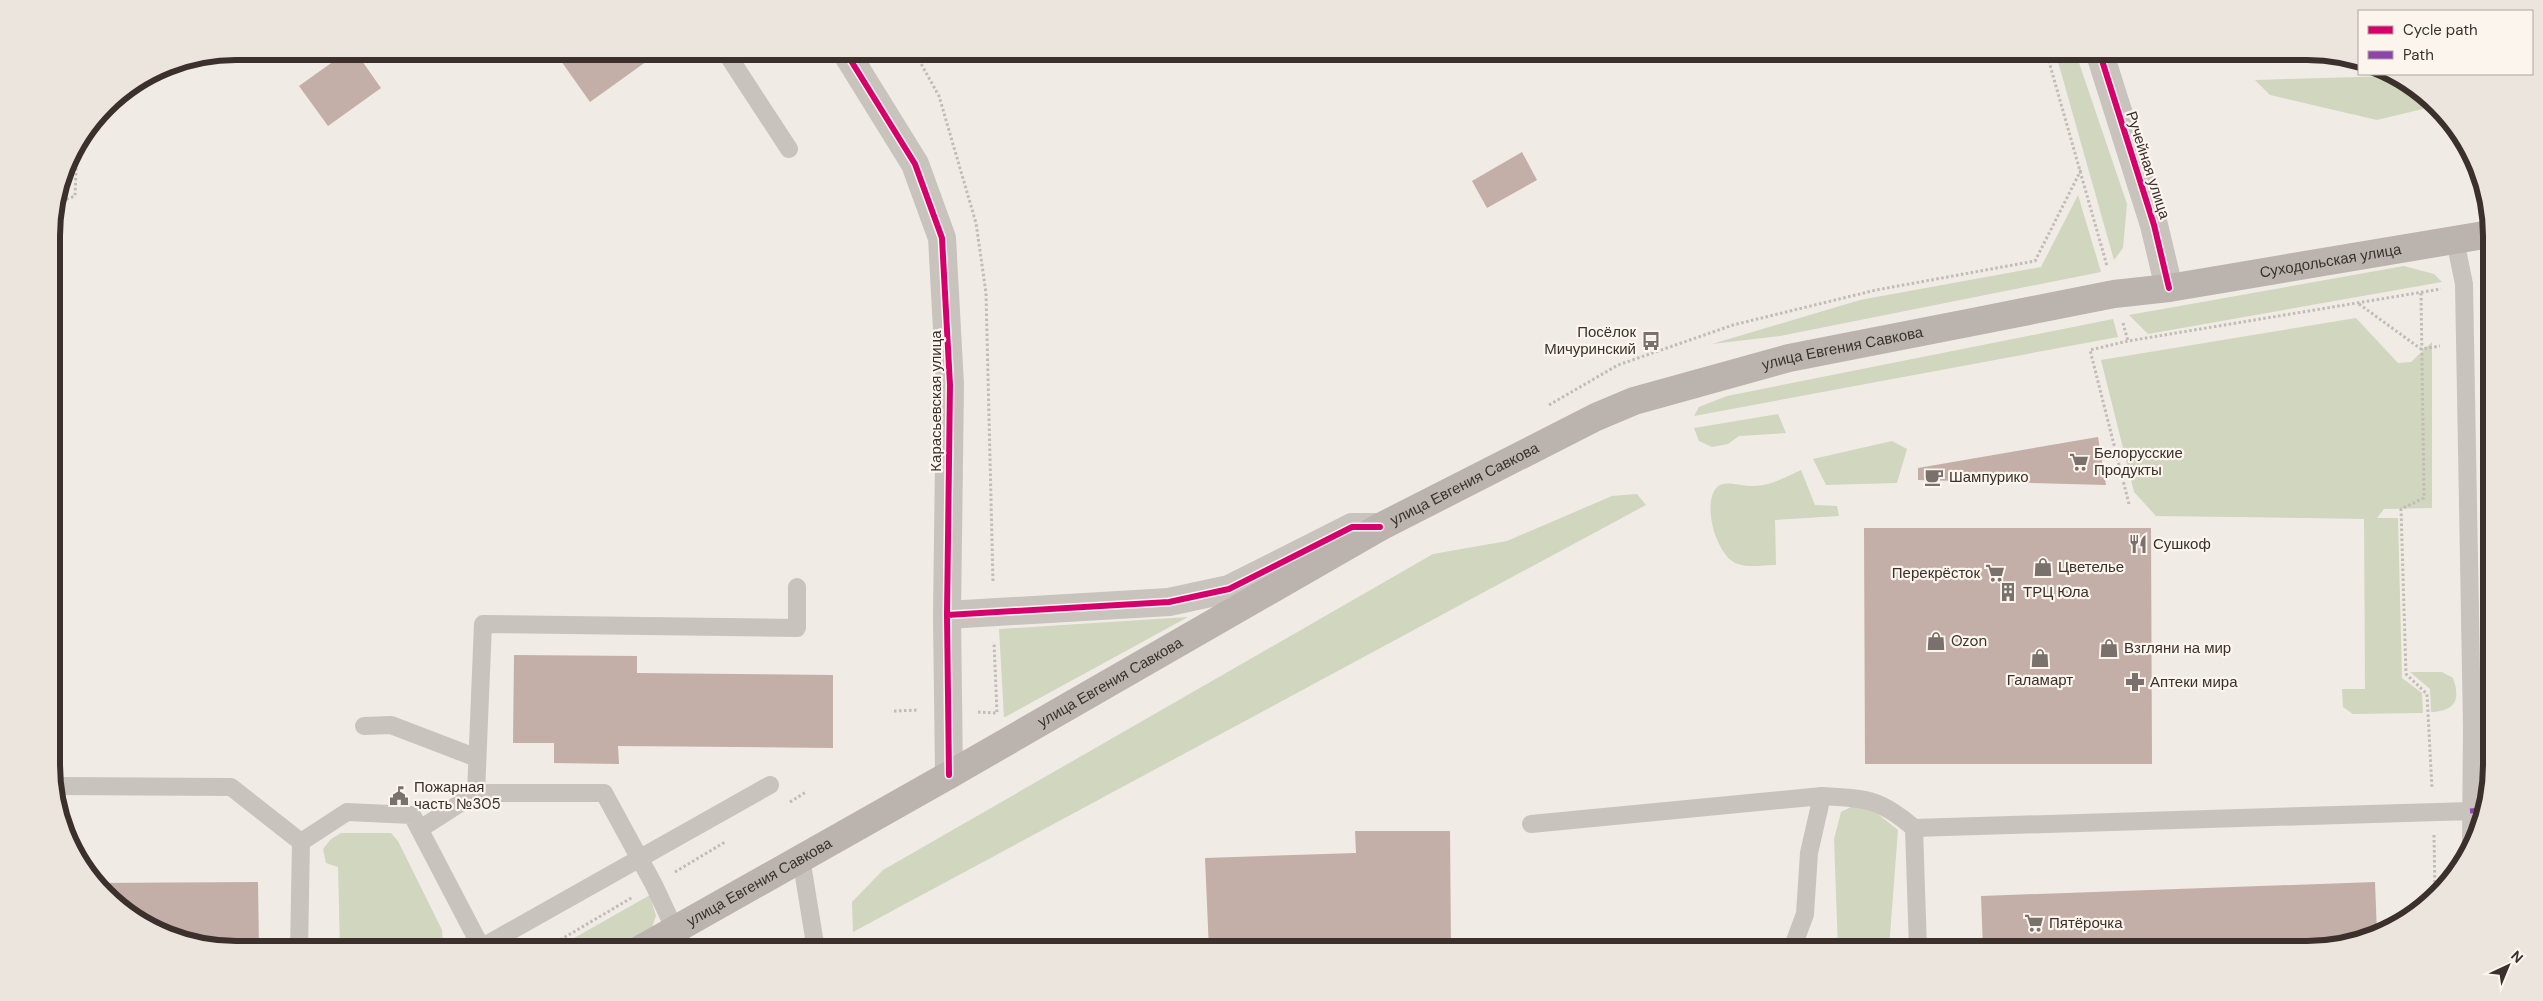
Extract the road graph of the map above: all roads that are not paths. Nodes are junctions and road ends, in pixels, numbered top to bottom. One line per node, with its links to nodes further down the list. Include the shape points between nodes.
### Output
1 (731, 60): 4 (lane)
2 (851, 60): 10 (street, Карасьевская улица, via 915,164 942,238 950,385)
3 (2102, 60): 7 (street, Ручейная улица, via 2154,225)
4 (789, 149)
5 (2483, 235): 6 (main road, Суходольская улица)
6 (2455, 240): 7 (main road, Суходольская улица); 18 (lane, via 2464,284 2466,342 2472,726)
7 (2169, 288): 8 (main road, улица Евгения Савкова, via 2114,294 1790,358 1643,398 1596,417)
8 (1380, 526): 10 (street, via 1352,527 1229,590 1177,600); 13 (main road, улица Евгения Савкова)
9 (797, 587): 12 (lane, via 797,628 483,624)
10 (947, 615): 13 (street, Карасьевская улица)
11 (364, 726): 12 (lane, via 391,725)
12 (477, 758): 16 (lane)
13 (949, 775): 25 (main road, улица Евгения Савкова)
14 (770, 784): 24 (lane)
15 (62, 786): 23 (lane, via 231,787)
16 (476, 793): 21 (lane); 24 (lane, via 604,793)
17 (1822, 796): 19 (lane); 20 (lane, via 1864,798 1892,809); 32 (lane, via 1809,853 1805,914)
18 (2470, 811): 20 (lane); 22 (lane)
19 (1531, 824)
20 (1914, 828): 33 (lane)
21 (420, 830): 23 (lane, via 412,815 347,812); 28 (lane)
22 (2471, 830)
23 (301, 842): 27 (lane)
24 (638, 857): 26 (lane); 29 (lane)
25 (801, 858): 26 (main road, улица Евгения Савкова); 31 (lane)
26 (675, 930): 30 (main road, улица Евгения Савкова)
27 (299, 941)
28 (475, 941)
29 (493, 941)
30 (655, 941)
31 (815, 941)
32 (1795, 941)
33 (1918, 941)

